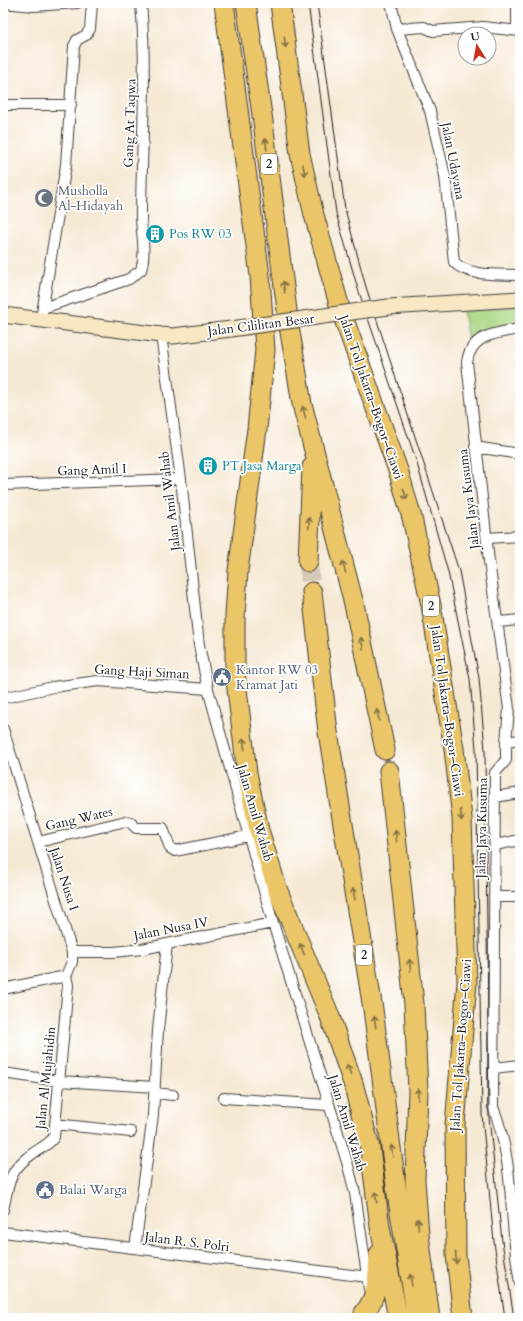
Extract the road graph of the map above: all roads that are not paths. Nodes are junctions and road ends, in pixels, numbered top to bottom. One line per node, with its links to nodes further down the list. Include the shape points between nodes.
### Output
1 (77, 3): 9 (street, via 34,6)
2 (92, 3): 13 (street, via 90,29 86,35 76,40 74,46)
3 (141, 3): 16 (street, Gang At Taqwa, via 145,101 141,270 129,279)
4 (224, 3): 62 (highway, one-way to 4, via 370,1148 353,1083 329,1014 271,871 247,773 235,672 235,616 264,350 260,276)
5 (246, 3): 21 (highway, 2, one-way to 5, via 289,326)
6 (280, 3): 73 (highway, Jalan Tol Jakarta–Bogor–Ciawi / 2, one-way to 73, via 300,154 314,215 340,308 399,473 412,518 431,605 454,749 462,818 467,967 455,1125 456,1255)
7 (391, 3): 10 (street, Jalan Udayana)
8 (517, 3): 11 (street)
9 (3, 4)
10 (398, 29): 11 (street, via 426,27 433,31 483,27); 14 (street, Jalan Udayana, via 430,111 445,176 454,262 459,268 469,272)
11 (519, 31)
12 (3, 105): 13 (street)
13 (71, 105): 16 (street, via 66,166)
14 (520, 275)
15 (520, 299): 19 (street, Jalan Cililitan Besar, bridge, via 388,307 231,329 173,336)
16 (42, 314): 17 (street, Jalan Cililitan Besar); 19 (street, Jalan Cililitan Besar)
17 (3, 315)
18 (520, 329): 20 (street, Jalan Jaya Kusuma, via 491,335 470,349 468,362)
19 (161, 335): 23 (street, Jalan Amil Wahab)
20 (475, 447): 22 (street); 26 (street, Jalan Jaya Kusuma)
21 (312, 450): 27 (highway, 2, one-way to 21); 36 (highway, 2, one-way to 21, via 354,604)
22 (520, 454)
23 (182, 479): 24 (street, Gang Amil I); 31 (street, Jalan Amil Wahab, via 198,645)
24 (3, 484)
25 (520, 536): 26 (street)
26 (486, 538): 30 (street, Jalan Jaya Kusuma)
27 (308, 562)
28 (312, 592): 71 (highway, 2, one-way to 28, via 397,1194 373,1009 328,732)
29 (520, 620): 30 (street)
30 (498, 622): 35 (street, Jalan Jaya Kusuma, via 509,709)
31 (208, 689): 32 (street, Gang Haji Siman, via 98,681 53,687); 40 (street, Jalan Amil Wahab)
32 (3, 698)
33 (3, 729): 42 (street, Jalan Nusa I)
34 (520, 740): 35 (street)
35 (506, 742): 39 (street, Jalan Jaya Kusuma, via 506,760 495,773)
36 (385, 750)
37 (389, 771): 72 (highway, one-way to 37, via 415,1180 418,1092 414,1004)
38 (520, 793): 39 (street)
39 (495, 797): 43 (street, Jalan Jaya Kusuma)
40 (248, 836): 42 (street, Gang Wates, via 175,851 170,848 163,828 136,828 126,821); 46 (street, Jalan Amil Wahab)
41 (520, 840): 43 (street)
42 (38, 842): 48 (street, Jalan Nusa I)
43 (495, 845): 44 (street, Jalan Jaya Kusuma)
44 (494, 897): 45 (street); 52 (street, Jalan Jaya Kusuma)
45 (520, 897)
46 (273, 923): 47 (street, Jalan Nusa IV); 58 (street, Jalan Amil Wahab)
47 (167, 944): 48 (street, Jalan Nusa IV, via 114,952); 55 (street)
48 (72, 952): 49 (street, Jalan Nusa I, via 72,962)
49 (66, 976): 50 (street); 54 (street, Jalan Al Mujahidin, via 68,985)
50 (3, 989)
51 (520, 1065): 52 (street)
52 (494, 1068): 65 (street, Jalan Jaya Kusuma, via 493,1107 502,1128)
53 (3, 1073): 54 (street)
54 (59, 1081): 55 (street); 59 (street, Jalan Al Mujahidin)
55 (155, 1090): 56 (street); 64 (street)
56 (173, 1095)
57 (224, 1098): 58 (street)
58 (328, 1105): 66 (street, Jalan Amil Wahab, via 355,1192)
59 (55, 1124): 60 (street); 61 (street, Jalan Al Mujahidin, via 54,1137 49,1144 32,1153 12,1172)
60 (131, 1132)
61 (3, 1210)
62 (380, 1227): 69 (highway, via 375,1295 364,1313); 70 (highway)
63 (3, 1232): 64 (street, Jalan R. S. Polri)
64 (135, 1248): 66 (street, Jalan R. S. Polri)
65 (518, 1259): 67 (street, Jalan Jaya Kusuma)
66 (368, 1277): 68 (street, Jalan Amil Wahab)
67 (520, 1282)
68 (370, 1289)
69 (368, 1318)
70 (398, 1318)
71 (417, 1318)
72 (430, 1318)
73 (463, 1318)

